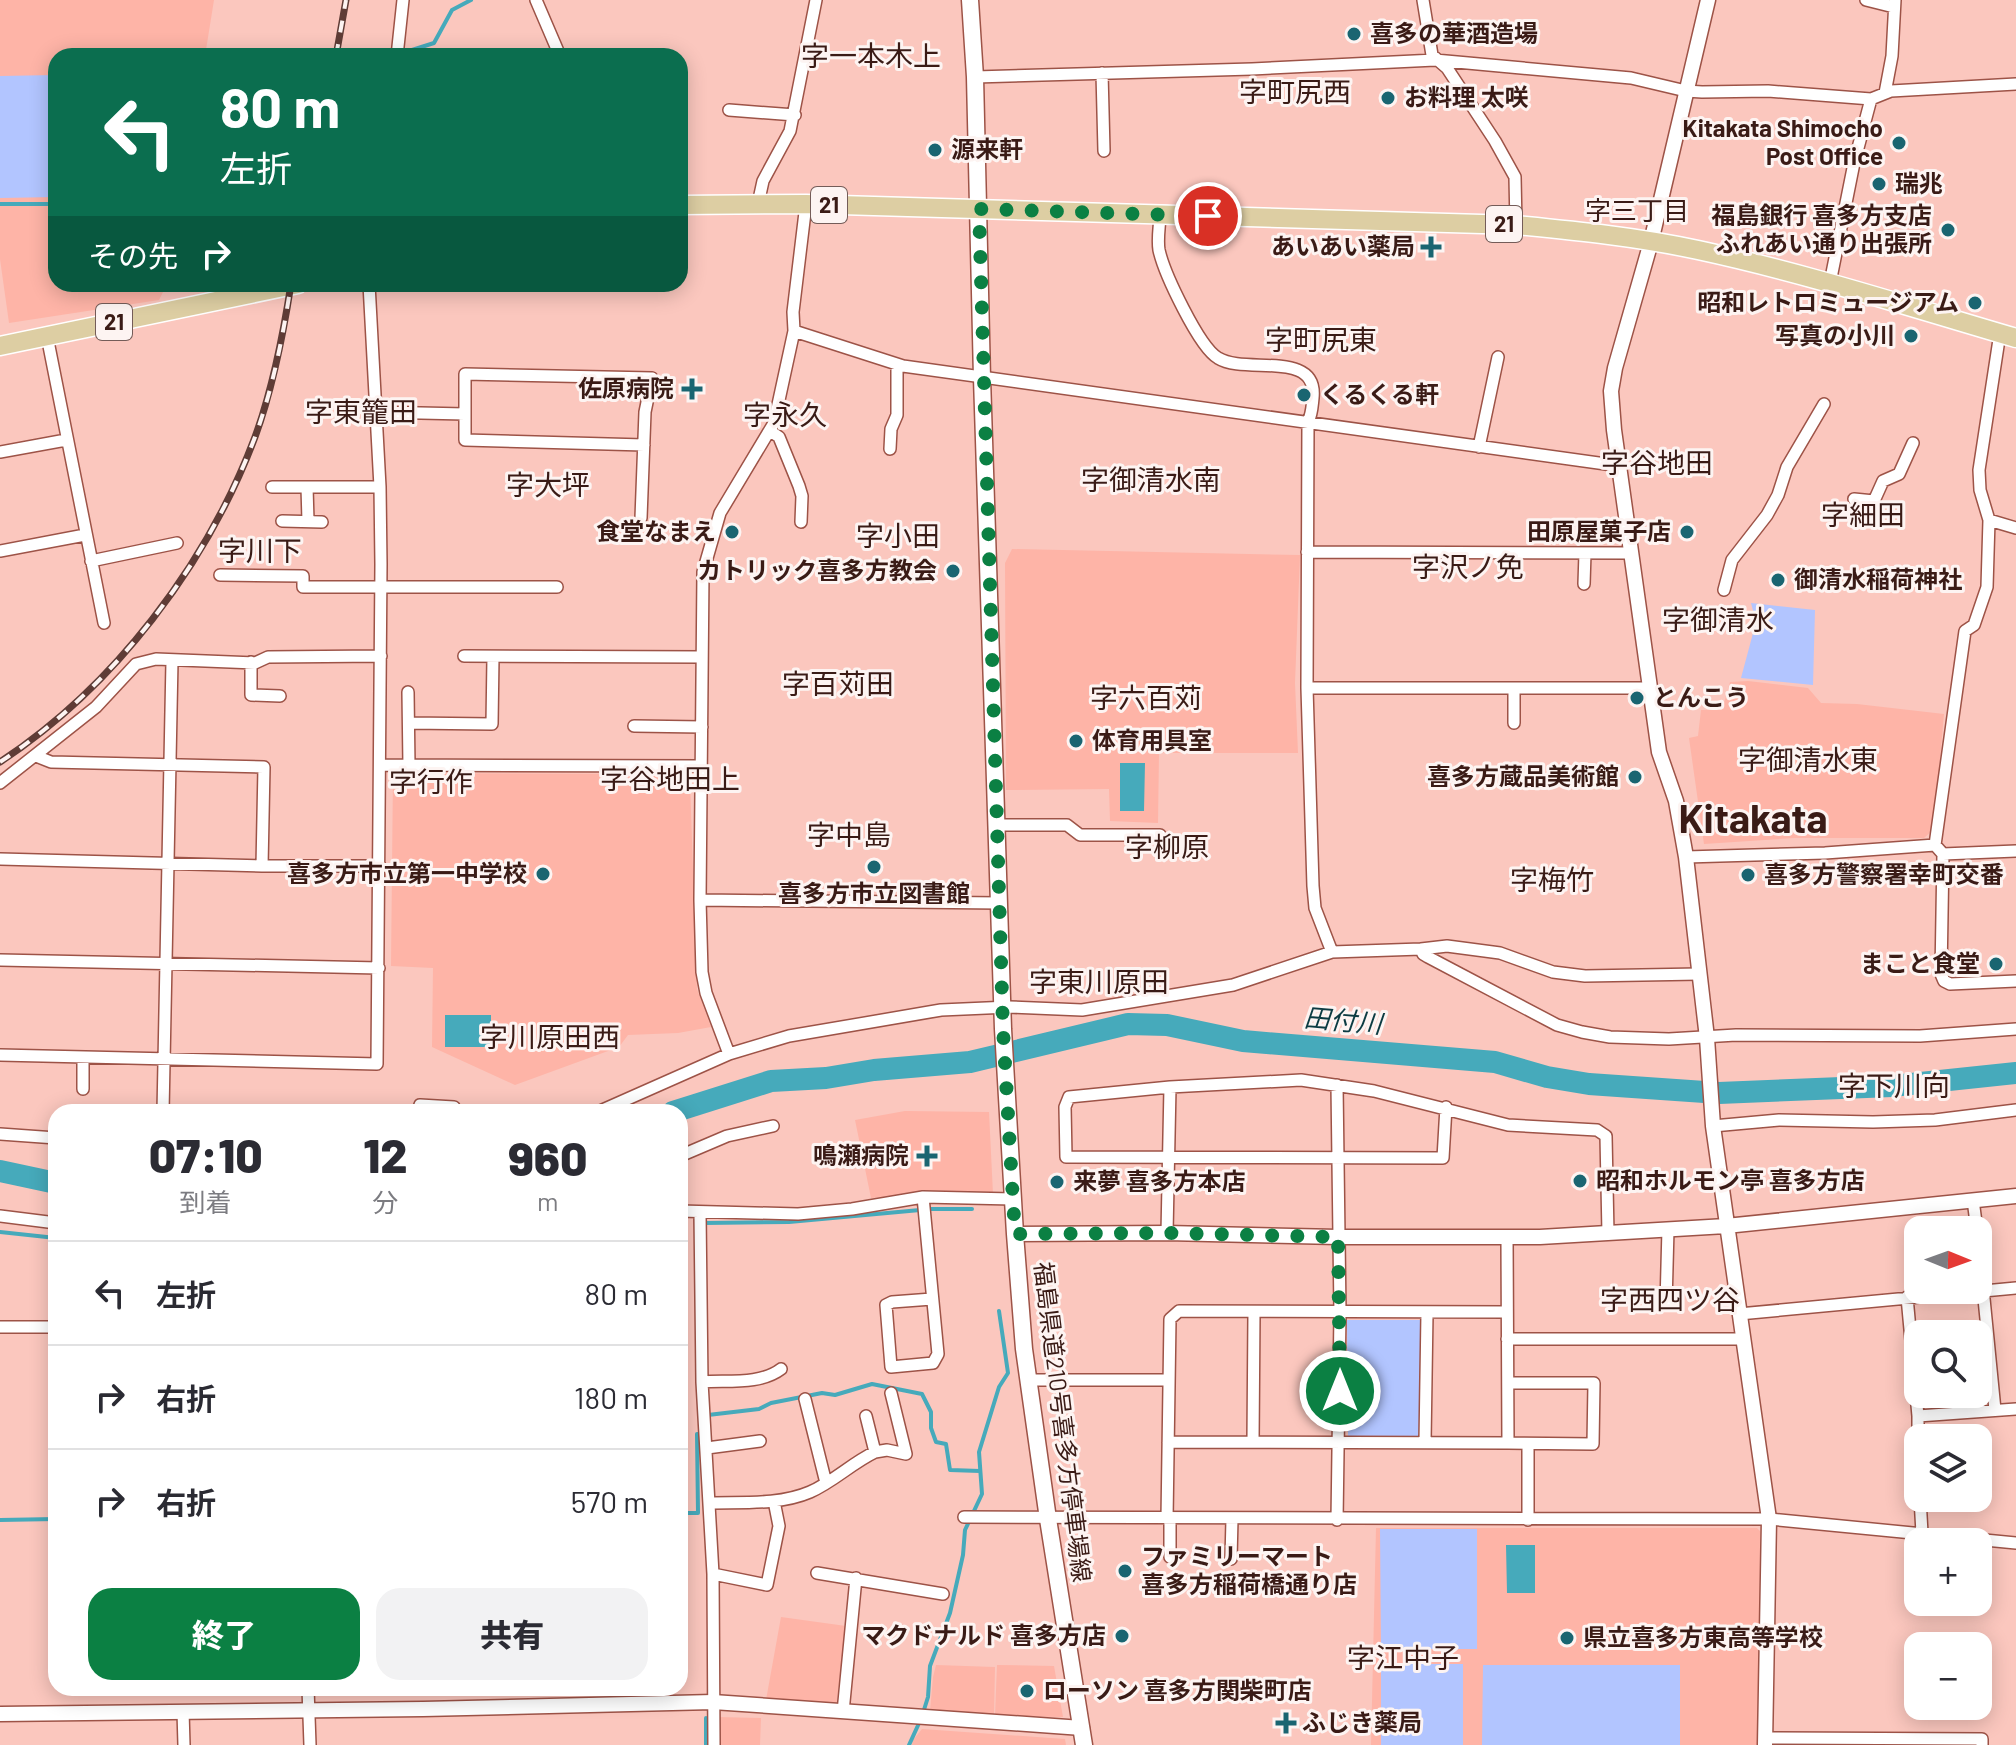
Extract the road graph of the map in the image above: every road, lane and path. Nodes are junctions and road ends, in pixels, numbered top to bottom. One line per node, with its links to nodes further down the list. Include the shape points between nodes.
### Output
1 (403, 0): 9 (street)
2 (536, 0): 10 (street)
3 (816, 0): 19 (street)
4 (970, 0): 13 (main road, 福島県道210号喜多方停車場線)
5 (1423, 0): 11 (street)
6 (1708, 0): 15 (street)
7 (1866, 0): 8 (street)
8 (1894, 4): 16 (street)
9 (398, 48)
10 (557, 48)
11 (1435, 60): 12 (street); 15 (street, via 1631,78); 26 (street, via 1447,68 1515,177)
12 (1102, 73): 13 (street); 20 (street)
13 (975, 77): 24 (main road, 福島県道210号喜多方停車場線)
14 (2016, 84): 16 (street)
15 (1686, 91): 17 (street); 27 (street)
16 (1888, 92): 17 (street)
17 (1871, 99): 28 (street)
18 (729, 110): 19 (street)
19 (795, 115): 21 (street, via 782,151 763,181)
20 (1104, 151)
21 (758, 204): 22 (main road, 21); 23 (main road, 21)
22 (806, 204): 24 (main road, 21); 31 (street)
23 (688, 205)
24 (979, 209): 25 (main road, 21); 37 (main road, 福島県道210号喜多方停車場線)
25 (1160, 213): 26 (main road, 21); 41 (street, via 1163,262 1198,334 1220,360 1308,375 1314,387)
26 (1516, 225): 27 (main road, 21)
27 (1651, 242): 28 (main road, 21); 49 (street, via 1611,391)
28 (1830, 283): 32 (main road, 21)
29 (259, 292): 33 (main road, 21)
30 (369, 292): 39 (street)
31 (794, 331): 36 (street); 42 (street)
32 (2008, 335): 55 (street, via 1979,470)
33 (47, 336): 34 (main road, 21); 43 (street)
34 (0, 346)
35 (1498, 357): 46 (street)
36 (897, 364): 37 (street); 47 (street, via 897,415)
37 (982, 378): 41 (street); 95 (main road, 福島県道210号喜多方停車場線)
38 (1824, 404): 72 (street, via 1787,467 1767,515 1732,560)
39 (376, 412): 40 (street); 52 (street)
40 (465, 414): 45 (street, via 465,440); 45 (street, via 465,374 652,378)
41 (1308, 422): 46 (street); 64 (street)
42 (770, 431): 59 (street, via 779,437 799,486); 77 (street, via 720,513 703,572)
43 (66, 440): 48 (street); 61 (street)
44 (1913, 443): 53 (street, via 1899,474 1883,481 1874,501)
45 (644, 445): 54 (street)
46 (1479, 447): 49 (street)
47 (890, 449)
48 (0, 452)
49 (1620, 466): 66 (street)
50 (272, 487): 51 (street)
51 (307, 487): 52 (street); 57 (street)
52 (380, 487): 71 (street)
53 (1854, 499)
54 (641, 518)
55 (1989, 520): 60 (street); 97 (street, via 1987,587 1974,625 1965,631)
56 (282, 521): 57 (street)
57 (308, 521): 58 (street)
58 (322, 522)
59 (801, 522)
60 (2016, 528)
61 (85, 535): 63 (street); 67 (street)
62 (177, 543): 67 (street)
63 (0, 551)
64 (1307, 552): 65 (street); 80 (street)
65 (1585, 553): 66 (street); 69 (street)
66 (1632, 553): 82 (street)
67 (91, 561): 73 (street)
68 (220, 575): 71 (street, via 303,576 303,587)
69 (1584, 584)
70 (557, 587): 71 (street)
71 (381, 588): 74 (street)
72 (1724, 590)
73 (104, 623)
74 (381, 656): 79 (street, via 268,657); 91 (street)
75 (464, 656): 76 (street)
76 (493, 657): 77 (street); 85 (street, via 492,724)
77 (702, 657): 88 (street)
78 (172, 661): 79 (street); 89 (street, via 136,664 96,707); 90 (street)
79 (251, 662): 84 (street, via 251,695)
80 (1307, 688): 81 (street); 107 (street, via 1315,908)
81 (1514, 688): 82 (street); 86 (street)
82 (1651, 688): 99 (street, via 1659,752 1676,801)
83 (408, 692): 85 (street)
84 (280, 696)
85 (409, 723): 92 (street)
86 (1514, 723)
87 (634, 726): 88 (street)
88 (702, 727): 93 (street)
89 (36, 756): 90 (street, via 51,762); 94 (street)
90 (170, 765): 101 (street); 102 (street, via 264,767)
91 (381, 765): 92 (street); 103 (street)
92 (409, 766): 93 (street)
93 (701, 766): 104 (street)
94 (0, 783)
95 (998, 825): 96 (street, via 1067,825 1080,835); 105 (main road, 福島県道210号喜多方停車場線)
96 (1160, 835)
97 (1939, 849): 98 (street); 99 (street); 112 (street, via 1944,981)
98 (2016, 851)
99 (1686, 857): 111 (street)
100 (0, 859): 101 (street)
101 (169, 864): 102 (street); 109 (street)
102 (262, 866): 103 (street)
103 (380, 866): 110 (street)
104 (700, 900): 105 (street); 116 (street, via 702,972)
105 (1000, 903): 113 (main road, 福島県道210号喜多方停車場線)
106 (1421, 949): 107 (street); 111 (street, via 1447,946 1500,953 1573,975); 115 (street, via 1557,1025 1610,1037)
107 (1332, 952): 113 (street, via 1233,985 1094,1008)
108 (0, 960): 109 (street)
109 (167, 963): 110 (street); 119 (street)
110 (379, 968): 119 (street, via 377,1064)
111 (1699, 974): 115 (street)
112 (2016, 981)
113 (1003, 1007): 116 (street, via 866,1021); 136 (main road, 福島県道210号喜多方停車場線)
114 (2016, 1029): 115 (street, via 1920,1036)
115 (1707, 1038): 127 (street)
116 (729, 1054): 124 (street)
117 (0, 1055): 118 (street)
118 (83, 1057): 119 (street); 122 (street)
119 (164, 1059): 123 (street)
120 (1337, 1085): 121 (street, via 1292,1080); 125 (street); 132 (street)
121 (1170, 1087): 133 (street); 133 (street, via 1069,1097 1065,1107 1066,1157)
122 (83, 1089)
123 (163, 1104)
124 (616, 1104)
125 (1446, 1107): 132 (street, via 1443,1158); 147 (street, via 1508,1125 1597,1130 1606,1136)
126 (2016, 1110): 127 (street, via 1873,1122)
127 (1713, 1119): 143 (street)
128 (773, 1126): 131 (street, via 727,1136)
129 (0, 1134): 130 (street)
130 (48, 1137)
131 (688, 1153)
132 (1338, 1157): 133 (street); 148 (street)
133 (1169, 1158): 145 (street)
134 (2016, 1196): 137 (street)
135 (923, 1197): 136 (street); 139 (street, via 798,1214); 153 (street)
136 (1013, 1199): 146 (main road, 福島県道210号喜多方停車場線)
137 (1973, 1200): 141 (street); 143 (street)
138 (688, 1212): 139 (street)
139 (700, 1213): 169 (street)
140 (0, 1216): 142 (street)
141 (1975, 1216)
142 (48, 1222)
143 (1726, 1226): 144 (street); 161 (street)
144 (1668, 1229): 147 (street); 154 (street)
145 (1167, 1233): 146 (street); 148 (street)
146 (1015, 1234): 167 (main road, 福島県道210号喜多方停車場線)
147 (1608, 1234): 149 (street)
148 (1338, 1237): 149 (street); 159 (street)
149 (1507, 1237): 158 (street)
150 (2016, 1288): 151 (street)
151 (1992, 1290)
152 (1904, 1297): 161 (street)
153 (932, 1299): 153 (street, via 936,1360 891,1367 886,1305)
154 (1666, 1304)
155 (1908, 1304): 176 (street)
156 (1986, 1304): 174 (street)
157 (1254, 1312): 159 (street); 168 (street, via 1179,1311 1170,1319); 180 (street)
158 (1507, 1312): 160 (street); 164 (street)
159 (1340, 1313): 160 (street); 182 (street)
160 (1427, 1313): 181 (street)
161 (1739, 1314): 165 (street)
162 (0, 1327): 163 (street)
163 (48, 1327)
164 (1507, 1339): 165 (street); 170 (street)
165 (1742, 1339): 194 (street)
166 (781, 1369): 169 (street, via 769,1377)
167 (1028, 1380): 168 (street); 191 (main road, 福島県道210号喜多方停車場線)
168 (1168, 1380): 179 (street)
169 (702, 1382): 185 (street)
170 (1509, 1383): 183 (street); 184 (street, via 1594,1383 1593,1444)
171 (891, 1393): 186 (street, via 906,1454)
172 (805, 1399): 187 (street)
173 (2016, 1409): 174 (street)
174 (1995, 1410): 176 (street)
175 (866, 1416): 186 (street)
176 (1918, 1416): 177 (street)
177 (1918, 1424)
178 (760, 1441): 185 (street)
179 (1168, 1442): 180 (street); 192 (street)
180 (1253, 1442): 182 (street)
181 (1425, 1442): 182 (street); 183 (street)
182 (1340, 1443): 195 (street)
183 (1508, 1443): 184 (street)
184 (1528, 1444): 196 (street)
185 (707, 1448): 189 (street)
186 (875, 1452): 187 (street)
187 (826, 1483): 188 (street)
188 (774, 1501): 189 (street); 203 (street, via 779,1526 767,1585)
189 (710, 1503): 203 (street)
190 (964, 1517): 191 (street)
191 (1048, 1519): 192 (street); 212 (main road, 福島県道210号喜多方停車場線)
192 (1168, 1519): 193 (street); 200 (street)
193 (1232, 1519): 195 (street); 201 (street)
194 (1769, 1519): 196 (street); 197 (street); 213 (street)
195 (1337, 1520): 196 (street)
196 (1528, 1520)
197 (1904, 1531)
198 (1992, 1540): 199 (street)
199 (2016, 1543)
200 (1170, 1557)
201 (1231, 1559)
202 (817, 1573): 204 (street)
203 (713, 1574): 207 (street)
204 (856, 1578): 205 (street); 210 (street)
205 (943, 1594)
206 (308, 1696): 209 (street)
207 (713, 1702): 209 (street); 210 (street); 216 (street)
208 (183, 1711): 209 (street); 211 (street); 214 (street)
209 (309, 1711): 215 (street)
210 (843, 1712): 212 (street)
211 (0, 1714)
212 (1083, 1736)
213 (1765, 1742): 217 (street, via 1982,1739)
214 (184, 1745)
215 (310, 1745)
216 (714, 1745)
217 (1982, 1745)

